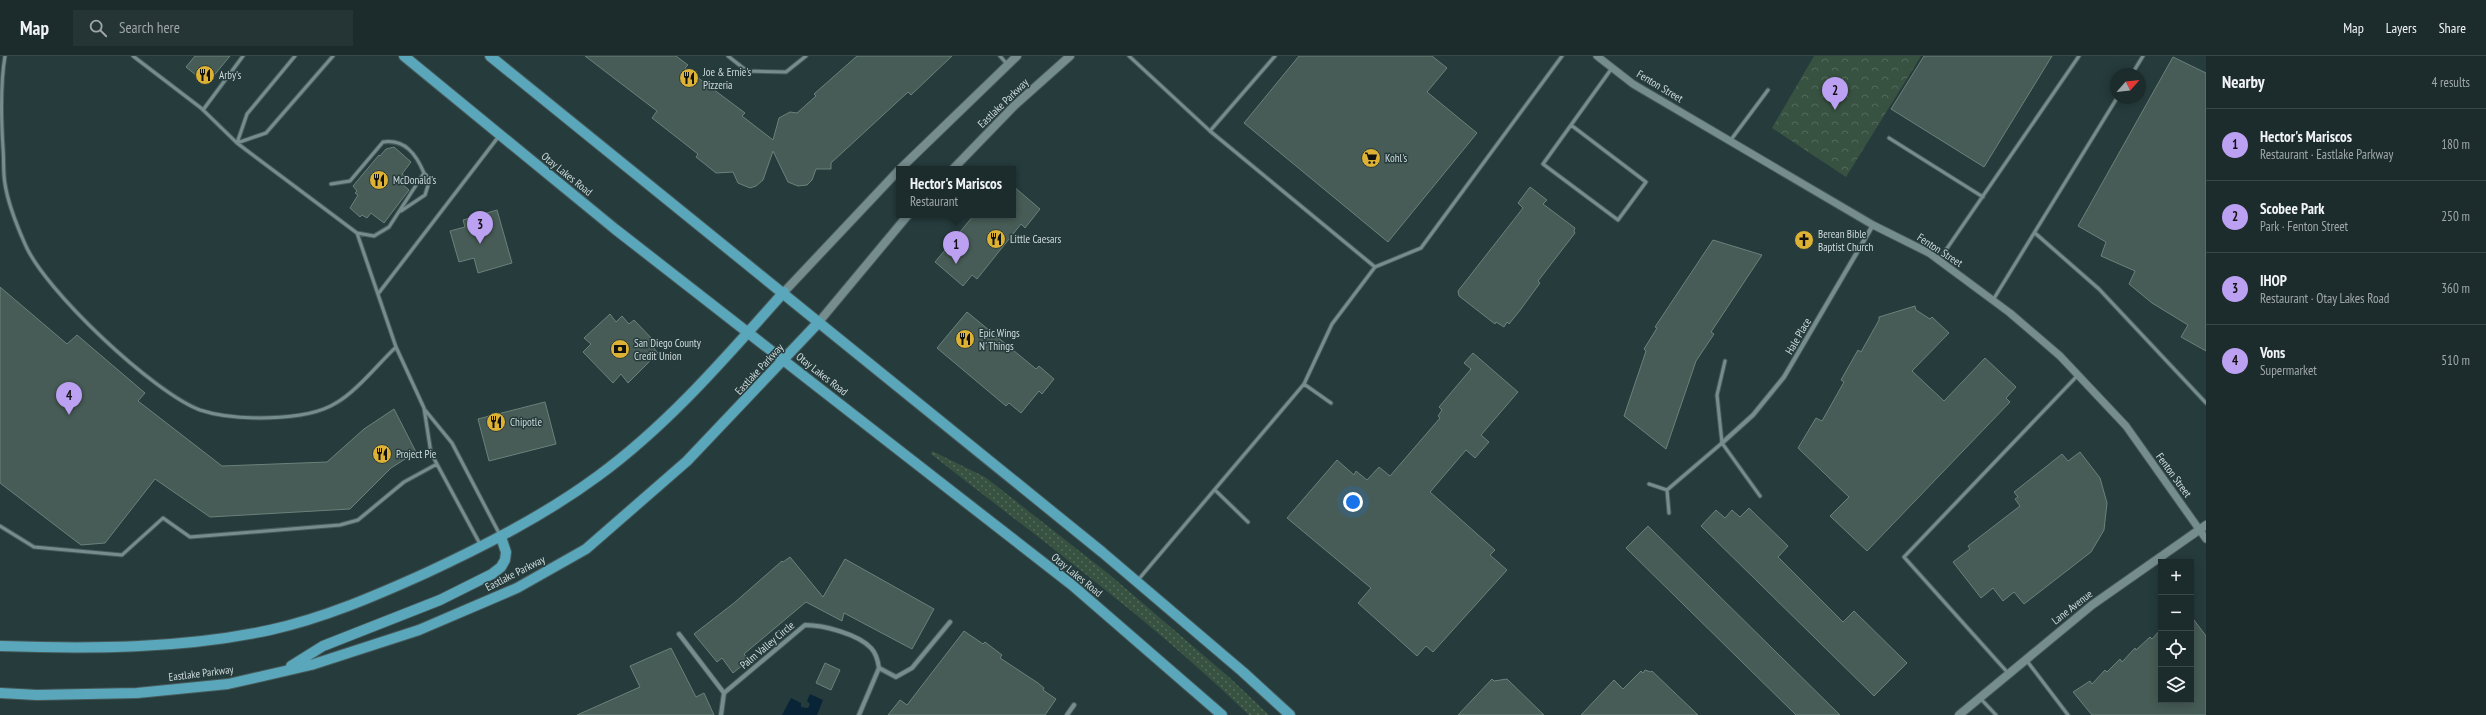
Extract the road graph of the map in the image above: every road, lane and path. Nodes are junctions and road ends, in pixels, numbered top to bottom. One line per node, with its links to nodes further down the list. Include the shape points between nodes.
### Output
1 (5, 56): 49 (lane, via 0,111 5,185 25,246 59,294 92,328 129,362 171,394 200,410 227,416 278,419 305,414 336,404)
2 (133, 56): 24 (lane)
3 (243, 56): 24 (lane)
4 (295, 56): 30 (lane, via 247,114)
5 (333, 56): 30 (lane, via 266,133)
6 (404, 56): 27 (main road, Otay Lakes Road)
7 (490, 56): 44 (main road)
8 (728, 56): 9 (lane, via 747,71 786,72)
9 (806, 56)
10 (1000, 56): 19 (lane)
11 (1017, 56): 19 (main road)
12 (1070, 56): 32 (main road, Eastlake Parkway, via 1015,105)
13 (1129, 56): 26 (lane)
14 (1275, 56): 26 (lane)
15 (1562, 56): 43 (lane, via 1421,248)
16 (1597, 56): 20 (street, Fenton Street)
17 (2079, 56): 36 (lane)
18 (2143, 56): 21 (lane)
19 (1007, 64): 31 (main road)
20 (1612, 68): 25 (lane); 29 (street, Fenton Street, via 1633,84)
21 (2136, 68)
22 (1768, 90): 29 (lane)
23 (2113, 104): 41 (lane)
24 (203, 110): 30 (lane)
25 (1570, 125): 25 (lane, via 1543,164 1618,220 1646,182)
26 (1210, 131): 43 (lane)
27 (500, 135): 45 (lane); 48 (main road, Otay Lakes Road)
28 (1889, 138): 36 (lane)
29 (1730, 141): 39 (street, Fenton Street)
30 (237, 143): 40 (lane)
31 (902, 166)
32 (956, 166)
33 (896, 172): 44 (main road)
34 (424, 174): 35 (lane, via 403,144 394,141 383,142 350,182); 37 (lane, via 407,196); 37 (lane, via 430,179 425,195)
35 (331, 184)
36 (1983, 197): 42 (lane)
37 (401, 211): 40 (lane, via 389,226 374,236)
38 (905, 218): 47 (main road, Eastlake Parkway)
39 (1873, 225): 42 (street, Fenton Street); 57 (street, Hale Place, via 1784,377 1753,415)
40 (358, 233): 45 (lane)
41 (2034, 233): 46 (lane); 55 (lane, via 2099,289)
42 (1939, 260): 46 (street, Fenton Street)
43 (1376, 267): 53 (lane, via 1332,324)
44 (784, 292): 47 (main road); 48 (main road)
45 (378, 294): 49 (lane)
46 (1994, 300): 52 (street, Fenton Street, via 2058,353)
47 (818, 322): 50 (main road, Eastlake Parkway); 70 (main road)
48 (747, 334): 50 (main road, Otay Lakes Road); 67 (main road, via 676,410 599,475)
49 (396, 347): 56 (lane)
50 (784, 360): 76 (main road, Eastlake Parkway, via 687,461 586,549 517,588 419,630 326,660); 85 (main road, Otay Lakes Road, via 1072,586)
51 (1725, 361): 57 (lane, via 1717,395)
52 (2078, 376): 66 (street, Fenton Street, via 2126,426); 77 (lane, via 1904,557)
53 (1304, 384): 54 (lane); 60 (lane)
54 (1331, 402)
55 (2206, 403)
56 (424, 408): 58 (lane, via 431,454); 67 (lane, via 452,443)
57 (1722, 443): 61 (lane); 62 (lane)
58 (437, 464): 65 (lane, via 404,482 358,520 340,525 190,537 164,518 122,555 34,547); 69 (lane)
59 (1649, 484): 61 (lane)
60 (1215, 490): 64 (lane); 70 (lane)
61 (1667, 490): 63 (lane)
62 (1760, 496)
63 (1669, 514)
64 (1248, 522)
65 (0, 526)
66 (2203, 528): 68 (street, Fenton Street); 74 (main road, Lane Avenue, via 2092,605)
67 (501, 537): 69 (main road); 76 (main road, via 506,552 505,560 492,574 440,600 323,646)
68 (2206, 539)
69 (482, 547): 73 (main road, via 360,603 270,630 192,642 77,648)
70 (1137, 581): 86 (main road)
71 (950, 622): 75 (street, via 912,668 896,677)
72 (679, 634): 79 (street)
73 (0, 646)
74 (2026, 659): 77 (main road, Lane Avenue); 89 (lane)
75 (879, 668): 79 (street, Palm Valley Circle, via 872,648 858,639 823,626 804,625); 83 (street)
76 (286, 669): 78 (main road, Eastlake Parkway, via 228,684 137,693)
77 (2008, 674): 80 (main road, Lane Avenue)
78 (0, 693)
79 (724, 693): 82 (street)
80 (1979, 697): 87 (main road, Lane Avenue); 88 (lane)
81 (1074, 705): 84 (street)
82 (721, 715)
83 (858, 715)
84 (1067, 715)
85 (1222, 715)
86 (1290, 715)
87 (1959, 715)
88 (1996, 715)
89 (2068, 715)

